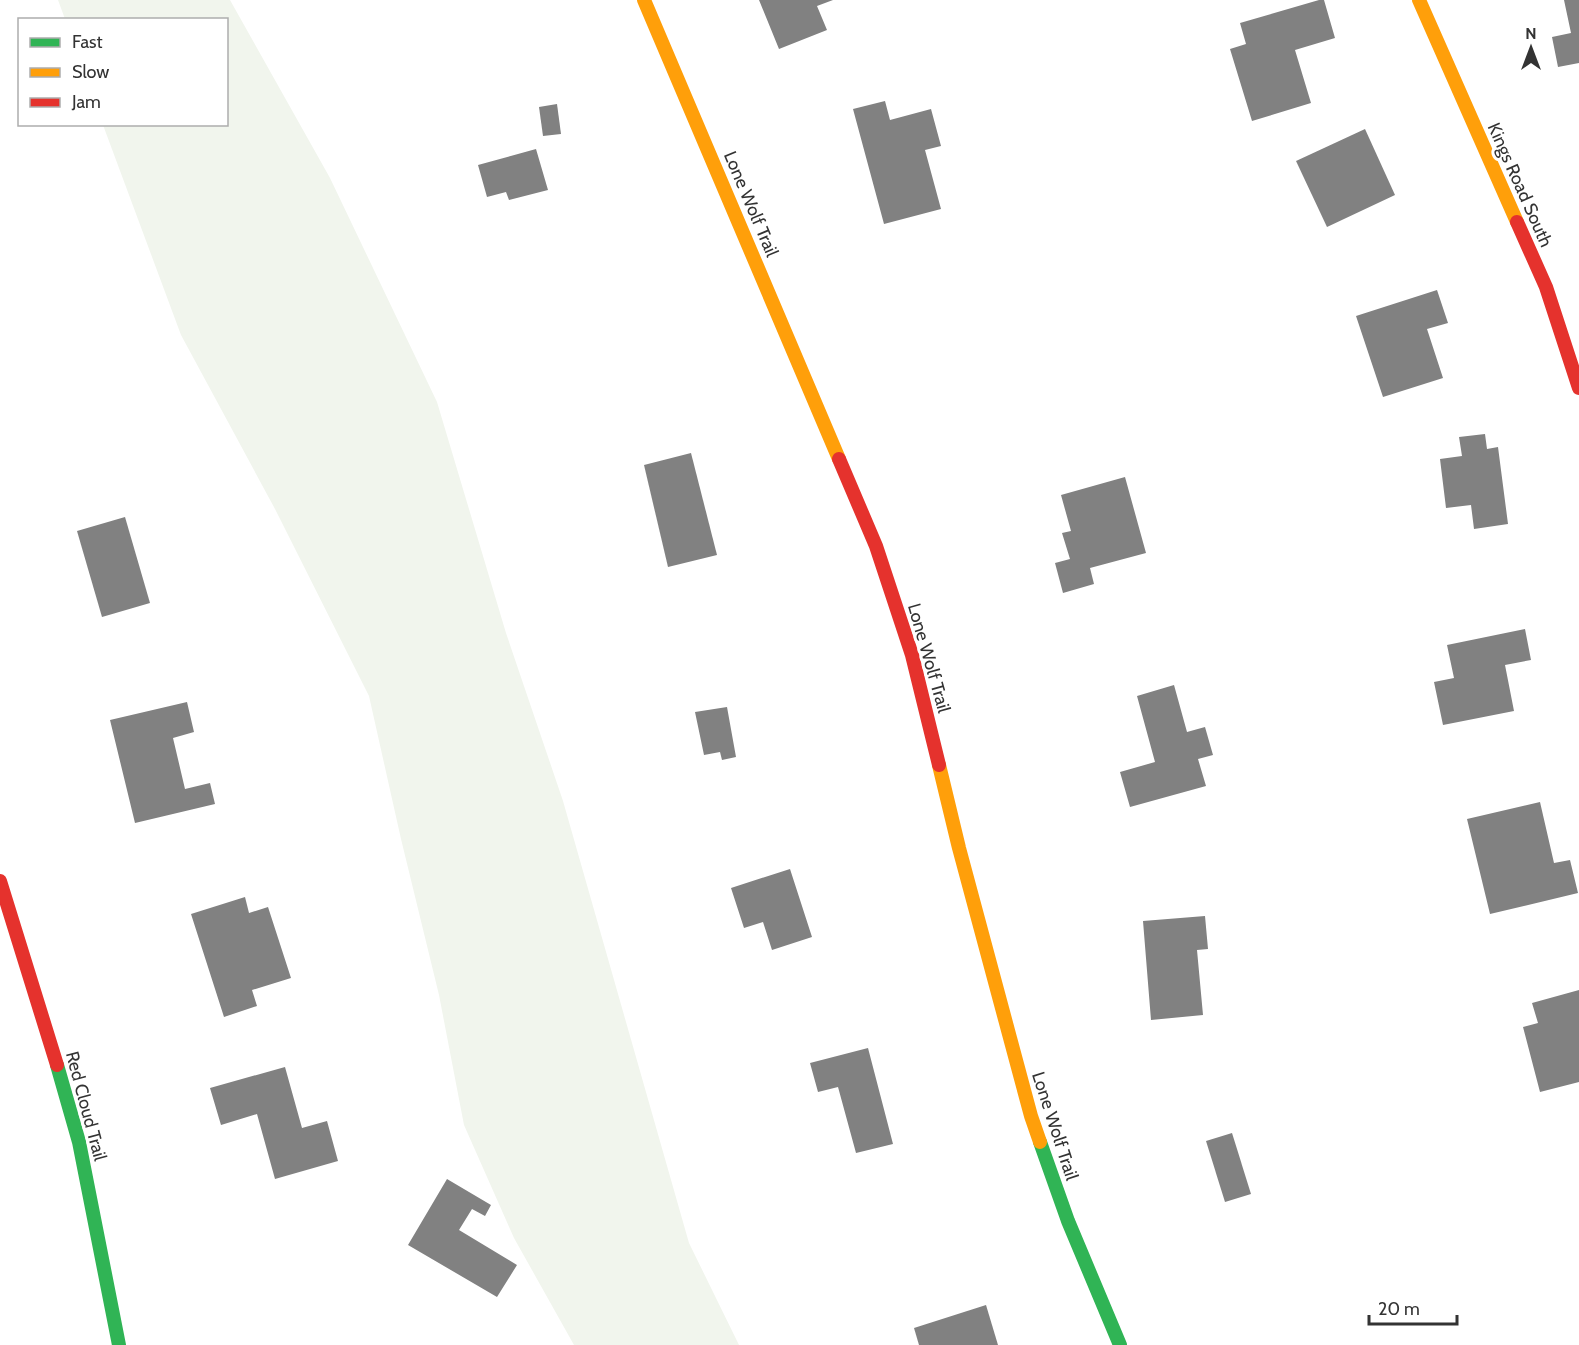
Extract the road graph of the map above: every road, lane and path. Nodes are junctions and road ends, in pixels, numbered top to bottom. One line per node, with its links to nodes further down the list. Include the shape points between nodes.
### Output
1 (644, 0): 6 (street, Lone Wolf Trail, via 876,546 912,655 1031,1116 1068,1221)
2 (1419, 0): 3 (street, Kings Road South, via 1546,287)
3 (1579, 388)
4 (0, 881): 5 (street, Red Cloud Trail, via 79,1142)
5 (119, 1345)
6 (1120, 1345)

